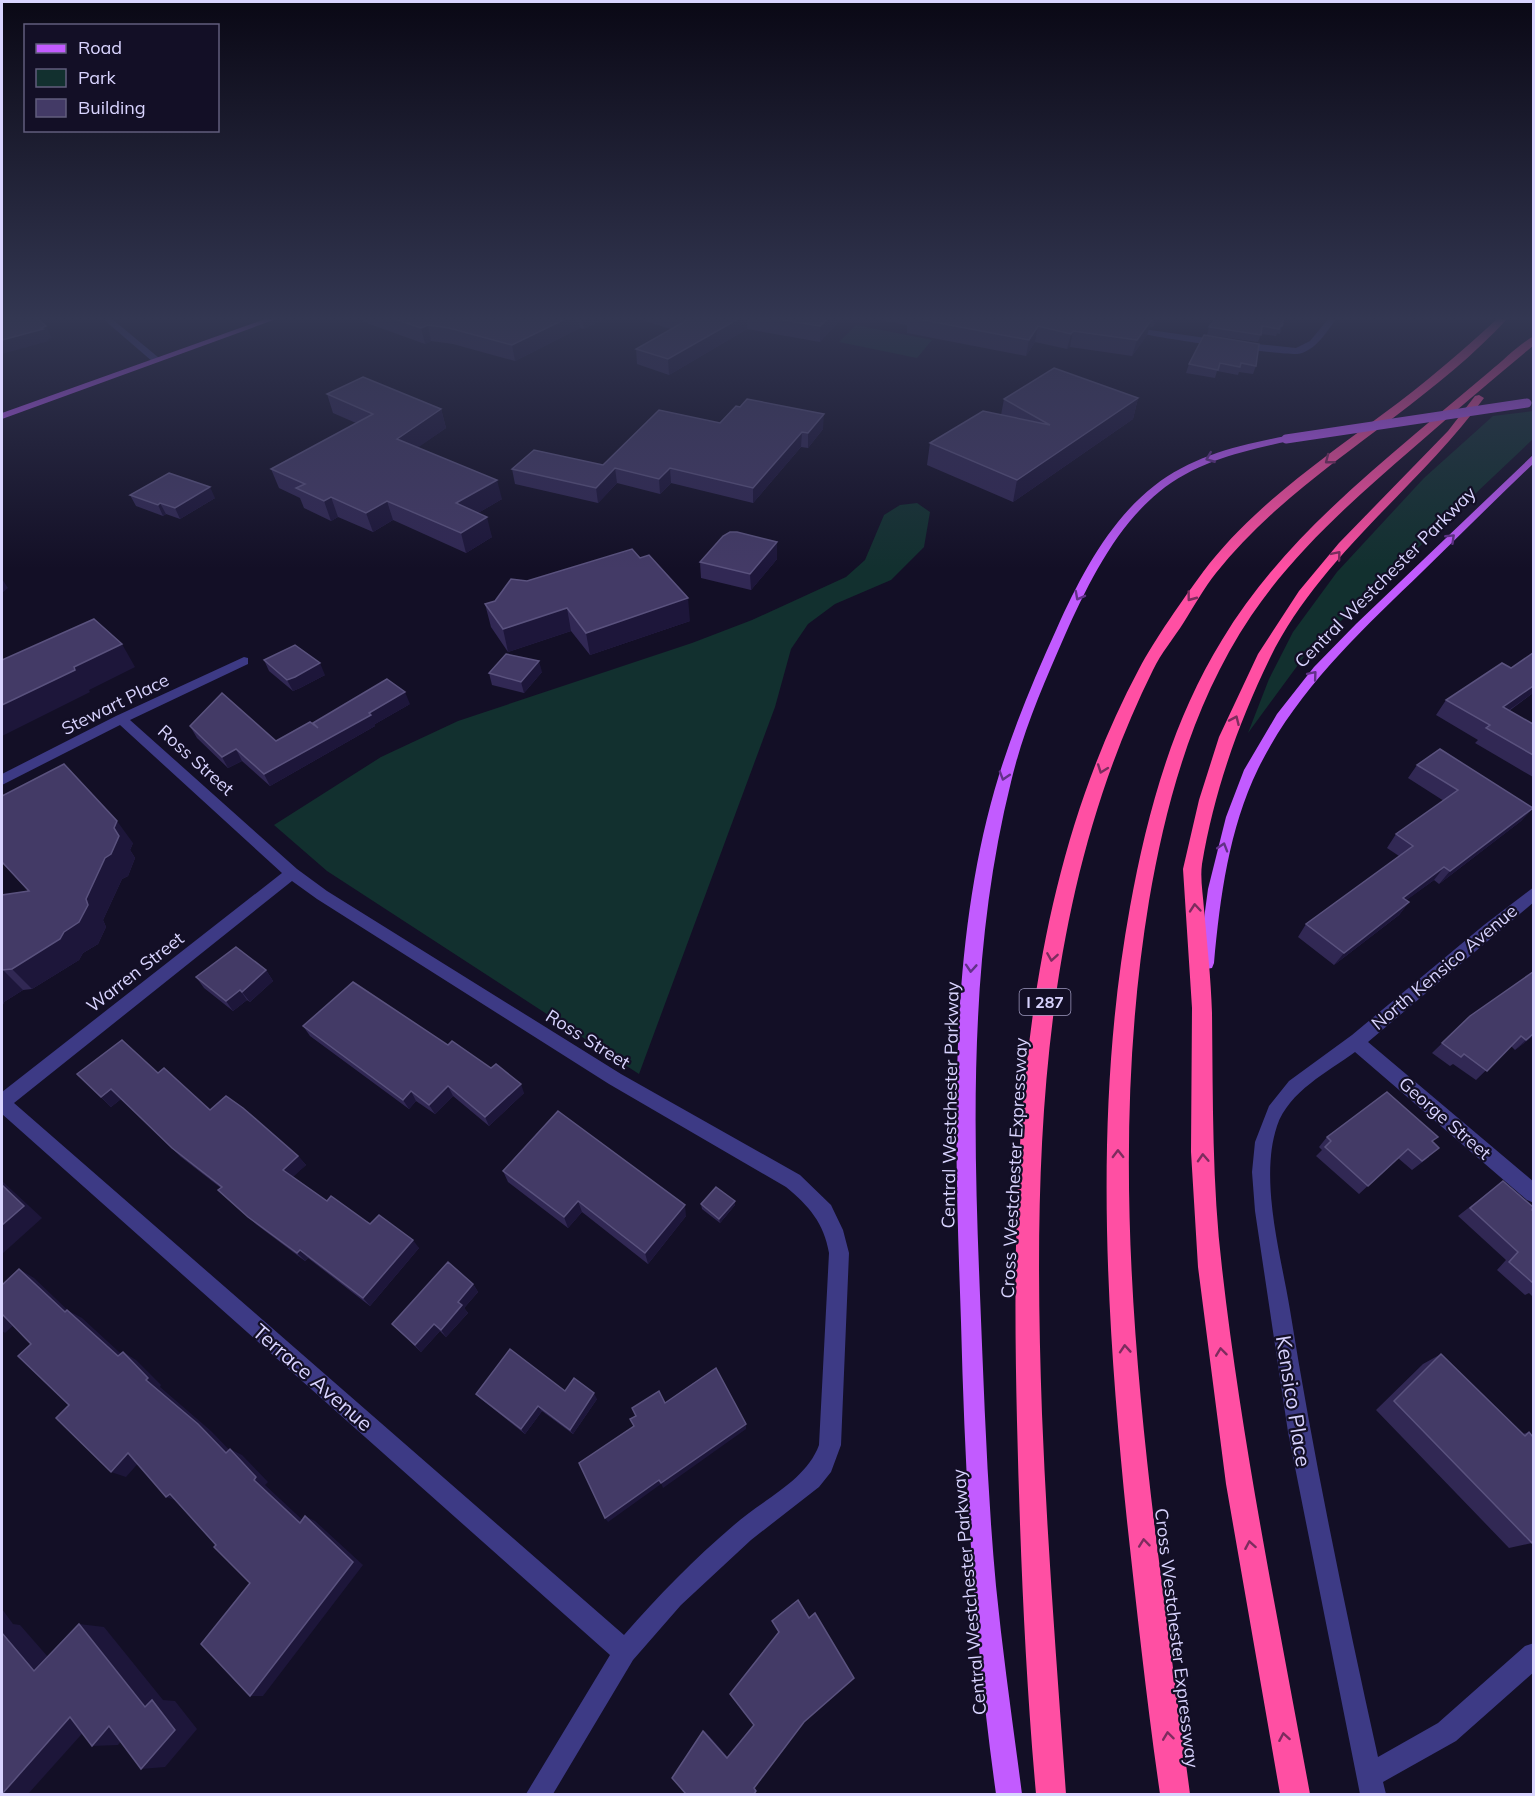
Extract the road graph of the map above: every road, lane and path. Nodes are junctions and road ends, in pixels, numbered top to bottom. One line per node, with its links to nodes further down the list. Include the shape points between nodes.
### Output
1 (41, 402): 6 (main road)
2 (1406, 402): 22 (highway, Cross Westchester Expressway / I 287, one-way to 22, via 1269,509 1211,571 1158,647 1133,692 1111,742 1072,864 1042,1022 1028,1233 1034,1527)
3 (1462, 402): 23 (highway, Cross Westchester Expressway, one-way to 3, via 1140,1511 1119,1249 1122,1040 1129,957 1149,850 1173,761 1192,711 1237,625 1303,541 1346,499)
4 (1476, 402): 13 (highway, one-way to 4, via 1192,869 1207,800 1227,737 1265,654 1304,594 1344,546 1452,433)
5 (1530, 403): 21 (main road, Central Westchester Parkway, one-way to 21, bridge, via 1286,439 1236,449 1190,466 1154,491 1126,520 1092,571 1049,652 1020,725 988,845 972,956 966,1045 965,1147 976,1456 982,1560)
6 (2, 416)
7 (1533, 457): 13 (main road, Central Westchester Parkway, one-way to 7, via 1220,859 1250,771 1263,747 1323,663)
8 (244, 661): 9 (street, Stewart Place)
9 (121, 719): 10 (street, Stewart Place); 11 (street, Ross Street)
10 (2, 780)
11 (292, 873): 15 (street, Warren Street); 17 (street, Ross Street, via 615,1079 793,1180 813,1196 836,1230 839,1252 830,1446 823,1464 812,1479 742,1532 673,1597)
12 (1533, 893): 14 (street, North Kensico Avenue)
13 (1202, 1008): 24 (highway, one-way to 13, via 1239,1484 1210,1267 1202,1152)
14 (1356, 1042): 16 (street, George Street); 19 (street, Kensico Place, via 1292,1090 1279,1105 1269,1123 1262,1155 1264,1200 1294,1411)
15 (2, 1102): 17 (street, Terrace Avenue)
16 (1533, 1194)
17 (625, 1652): 20 (street)
18 (1533, 1656): 19 (street, via 1447,1732)
19 (1371, 1785)
20 (539, 1794)
21 (1009, 1794)
22 (1051, 1794)
23 (1176, 1794)
24 (1295, 1794)

